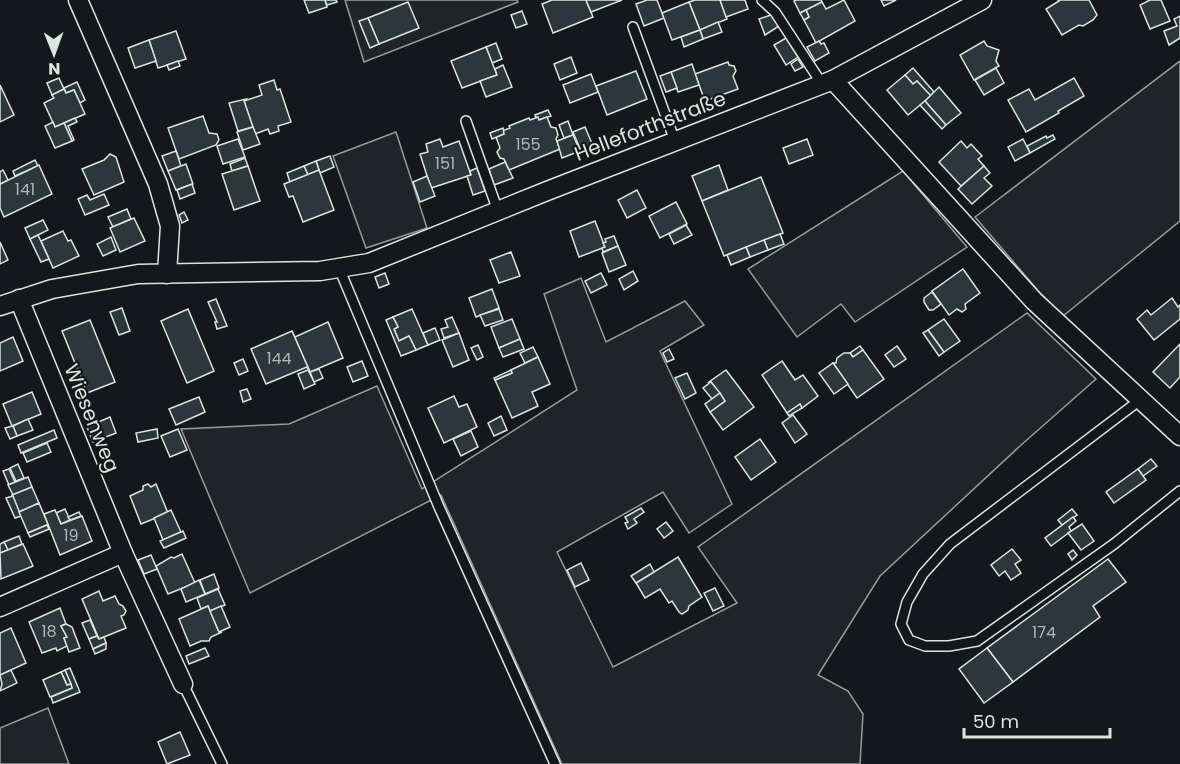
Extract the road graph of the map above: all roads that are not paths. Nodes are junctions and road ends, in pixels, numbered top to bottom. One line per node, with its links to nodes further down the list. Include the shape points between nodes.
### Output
1 (78, 0): 10 (street, via 158,184 170,226)
2 (762, 0): 5 (lane)
3 (982, 0): 5 (street, Helleforthstraße)
4 (633, 27): 7 (lane)
5 (827, 82): 7 (street, Helleforthstraße); 13 (street, via 1034,301)
6 (466, 121): 8 (lane)
7 (675, 141): 8 (street, Helleforthstraße)
8 (498, 211): 9 (street, Helleforthstraße, via 369,262)
9 (339, 268): 10 (street, Helleforthstraße); 20 (lane, via 439,507)
10 (167, 273): 11 (street, Helleforthstraße, via 97,280)
11 (19, 299): 12 (street, Helleforthstraße); 16 (street, Wiesenweg)
12 (0, 306)
13 (1140, 400): 14 (street); 15 (lane, via 950,544 923,574 907,602 901,624 909,640 925,646 977,641 1114,544)
14 (1180, 436)
15 (1180, 491)
16 (123, 553): 17 (street); 18 (street, Wiesenweg)
17 (0, 607)
18 (183, 684): 19 (lane)
19 (222, 764)
20 (555, 764)

